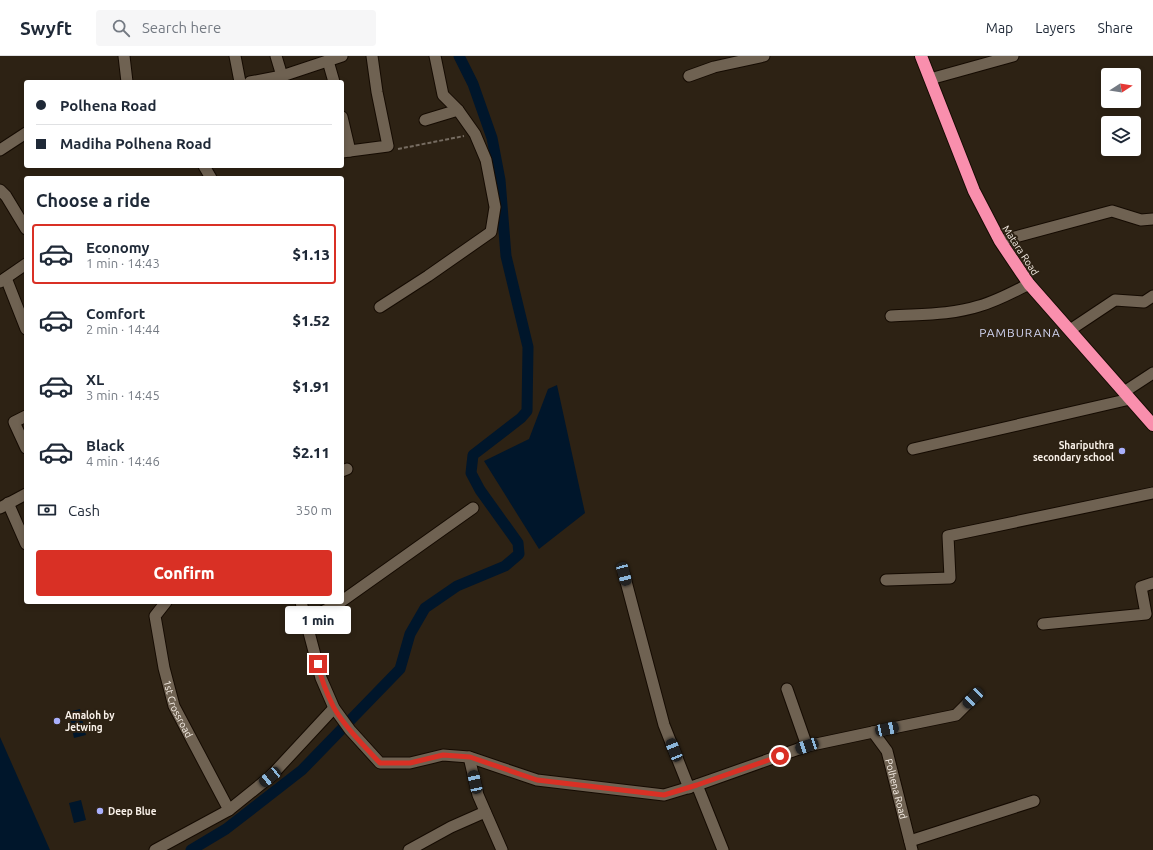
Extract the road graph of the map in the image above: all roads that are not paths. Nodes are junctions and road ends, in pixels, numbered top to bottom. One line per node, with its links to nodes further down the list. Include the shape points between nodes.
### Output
1 (124, 56): 14 (street)
2 (235, 56): 15 (street)
3 (276, 56): 11 (street)
4 (342, 56): 10 (street)
5 (372, 56): 23 (street, via 388,146)
6 (435, 56): 18 (street, via 443,95)
7 (764, 56): 12 (street, via 714,67)
8 (921, 56): 13 (highway, Matara Road)
9 (1013, 56): 13 (street)
10 (328, 61): 11 (street); 17 (street)
11 (282, 76): 16 (street)
12 (688, 76)
13 (930, 79): 27 (highway, Matara Road, via 974,191)
14 (127, 80)
15 (240, 80)
16 (261, 80)
17 (333, 80)
18 (458, 110): 19 (street); 32 (street, via 475,134 486,160 495,207 491,232)
19 (425, 120)
20 (24, 134): 22 (street)
21 (344, 134): 23 (street)
22 (0, 150)
23 (346, 151)
24 (0, 190): 26 (street)
25 (1153, 219): 27 (street, via 1141,220 1112,211)
26 (24, 225)
27 (1000, 242): 30 (highway, Matara Road)
28 (24, 265): 29 (street)
29 (3, 280): 34 (street)
30 (1029, 284): 33 (street, via 978,307 948,313); 35 (highway, Matara Road)
31 (1153, 296): 35 (street, via 1144,302 1115,300)
32 (380, 307)
33 (891, 316)
34 (24, 325)
35 (1070, 330): 37 (highway, Matara Road)
36 (1153, 373): 37 (street)
37 (1127, 396): 39 (highway, Matara Road); 41 (street)
38 (24, 417): 40 (street, via 14,422)
39 (1153, 425)
40 (24, 444)
41 (913, 449)
42 (1153, 493): 48 (street, via 948,536 950,578)
43 (24, 495): 44 (street)
44 (4, 505): 46 (street)
45 (472, 508): 50 (street)
46 (24, 540)
47 (624, 574): 62 (street, via 664,725)
48 (886, 580)
49 (1153, 584): 55 (street, via 1141,587 1146,614)
50 (344, 600)
51 (164, 604): 64 (street, 1st Crossroad, via 155,616 174,706)
52 (302, 604): 54 (street)
53 (337, 604): 54 (street)
54 (306, 621): 58 (street, via 321,678)
55 (1043, 624)
56 (787, 689): 60 (street)
57 (973, 698): 59 (street, via 956,715)
58 (337, 712): 61 (street, via 380,763 410,763 443,755); 64 (street, via 270,777)
59 (873, 732): 60 (street); 66 (street, Polhena Road, via 887,751)
60 (807, 746): 62 (street)
61 (470, 757): 62 (street, via 537,780 664,795); 65 (street, via 478,795)
62 (693, 786): 70 (street)
63 (1034, 801): 66 (street)
64 (229, 810): 67 (street)
65 (485, 812): 68 (street); 69 (street)
66 (911, 846)
67 (155, 850)
68 (408, 850)
69 (502, 850)
70 (723, 850)

